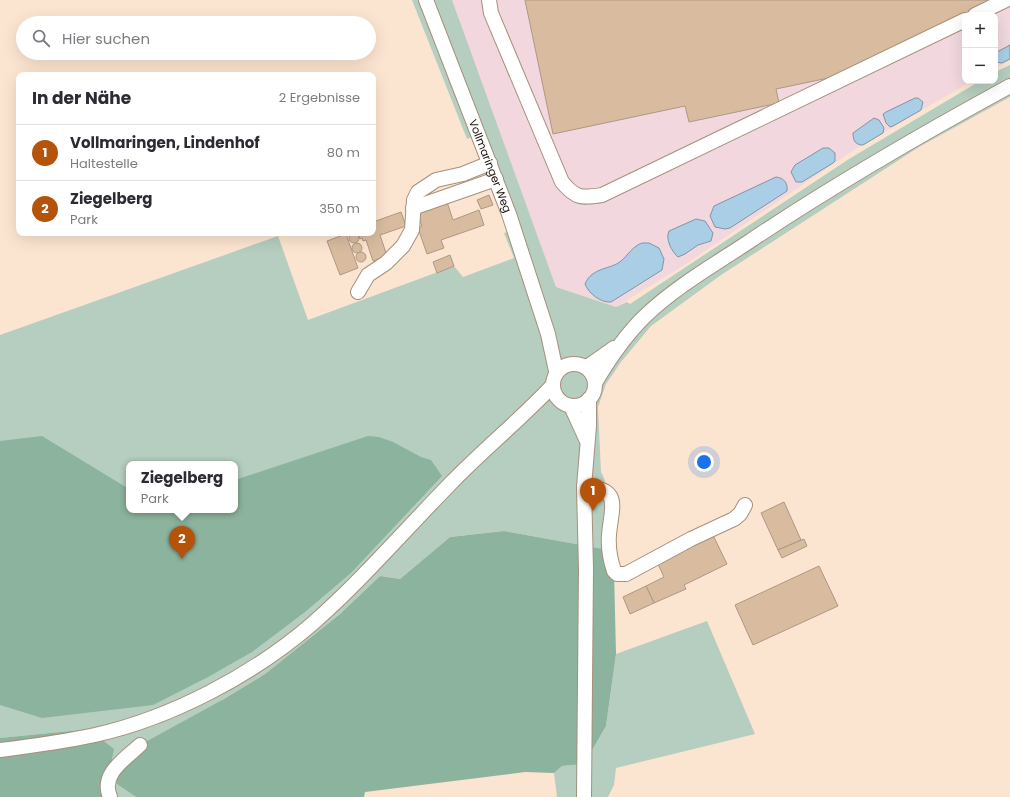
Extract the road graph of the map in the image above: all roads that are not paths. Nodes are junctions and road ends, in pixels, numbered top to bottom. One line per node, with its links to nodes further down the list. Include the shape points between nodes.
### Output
1 (426, 0): 7 (street, Vollmaringer Weg)
2 (489, 0): 5 (street, via 491,14 562,182 571,193 584,198 602,195)
3 (1006, 0): 4 (street)
4 (981, 12)
5 (962, 21)
6 (1010, 86): 14 (street, via 871,164 791,214 669,296 644,317)
7 (490, 163): 8 (street); 9 (street, Vollmaringer Weg)
8 (463, 174): 10 (street); 11 (street, via 436,180 424,186 418,192)
9 (496, 179): 10 (street); 13 (street, Vollmaringer Weg)
10 (468, 189): 11 (street)
11 (413, 208): 12 (street, via 412,230 403,246 386,263 368,275)
12 (358, 292)
13 (548, 334): 15 (street, Vollmaringer Weg, via 558,349); 16 (street, Vollmaringer Weg)
14 (620, 344): 15 (street); 17 (street)
15 (581, 365): 16 (street, via 563,366); 17 (street, via 594,377)
16 (556, 371): 18 (street)
17 (595, 383): 19 (street)
18 (552, 386): 20 (street); 21 (street)
19 (589, 400): 20 (street, via 581,405); 22 (street)
20 (565, 403): 21 (street); 22 (street, via 582,427)
21 (526, 413): 26 (street, via 489,444 362,576 311,624 260,663 210,692 167,712 132,724 96,735)
22 (587, 443): 23 (street)
23 (584, 487): 24 (street, via 601,489 612,498 614,505 609,550 614,571 621,574 734,519); 28 (street)
24 (745, 505)
25 (140, 745): 27 (street, via 108,778)
26 (0, 750)
27 (110, 797)
28 (584, 797)

